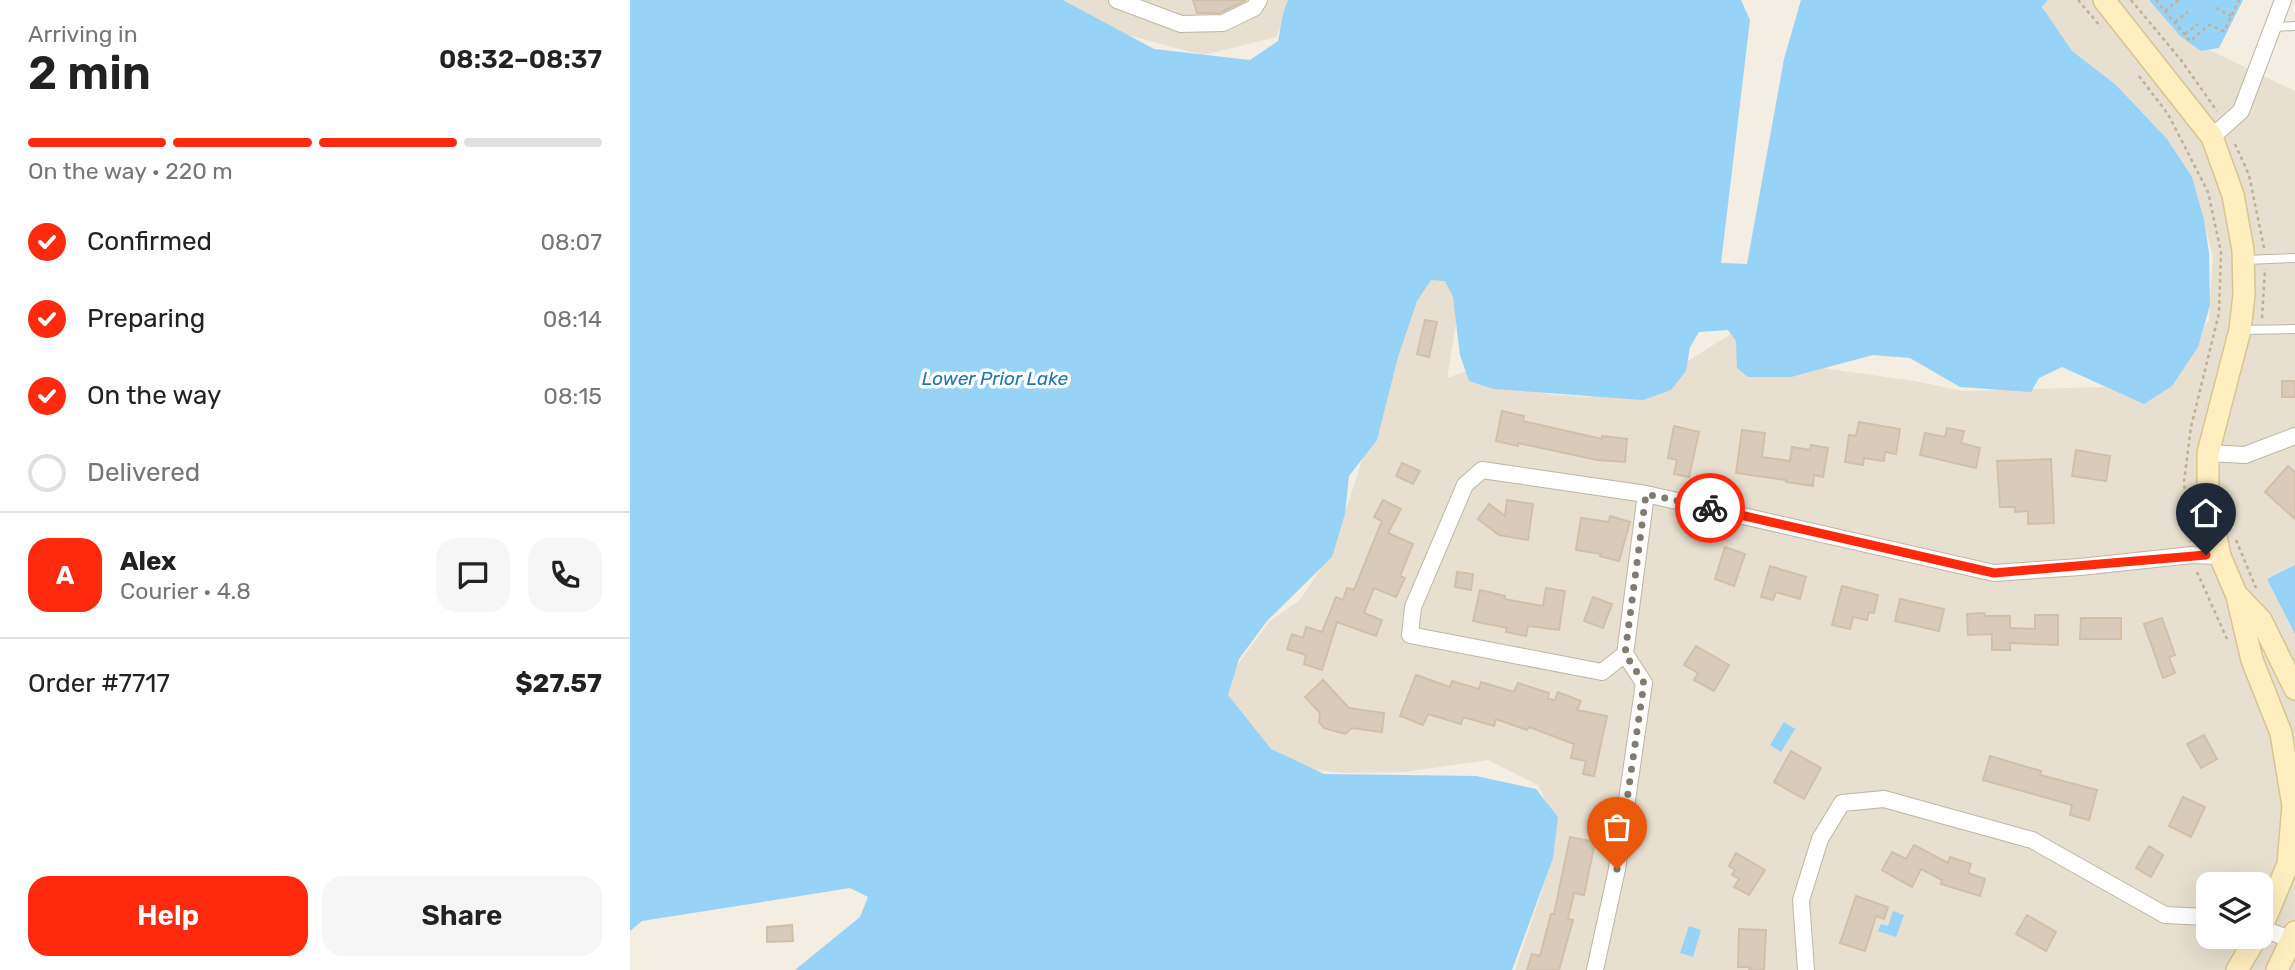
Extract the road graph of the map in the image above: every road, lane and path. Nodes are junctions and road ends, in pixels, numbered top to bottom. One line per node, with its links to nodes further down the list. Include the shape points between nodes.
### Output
1 (1117, 0): 2 (street, via 1181,24 1223,23 1254,8)
2 (1259, 0)
3 (2157, 0): 9 (path)
4 (2178, 0): 9 (path)
5 (2239, 0): 11 (path)
6 (2283, 0): 15 (street)
7 (2105, 1): 17 (main road)
8 (2216, 8): 11 (path)
9 (2165, 11): 12 (path)
10 (2188, 12): 12 (path)
11 (2231, 16): 16 (path, via 2224,31 2209,25 2190,41)
12 (2175, 22): 16 (path)
13 (2198, 24): 16 (path)
14 (2295, 26): 15 (lane)
15 (2273, 27): 17 (street, via 2241,111)
16 (2185, 34)
17 (2213, 136): 19 (main road, via 2233,195)
18 (2295, 258): 19 (lane)
19 (2242, 260): 21 (main road)
20 (2295, 329): 21 (lane)
21 (2240, 330): 23 (main road)
22 (2295, 436): 23 (street, via 2245,455)
23 (2208, 453): 25 (main road, via 2208,497)
24 (1646, 494): 25 (street, via 1994,573); 27 (street); 27 (street, via 1482,470 1465,485 1413,607 1410,635 1602,672)
25 (2220, 555): 26 (main road)
26 (2237, 596): 28 (main road, via 2261,620); 30 (main road, via 2252,660 2281,733 2293,806)
27 (1625, 654): 32 (street, via 1644,683 1617,869)
28 (2295, 689)
29 (2196, 916): 33 (street, via 2165,915 2032,840 1884,799 1842,803 1820,839 1801,900)
30 (2278, 933): 35 (main road)
31 (2249, 949): 34 (main road)
32 (1595, 970)
33 (1806, 970)
34 (2237, 970)
35 (2277, 970)

